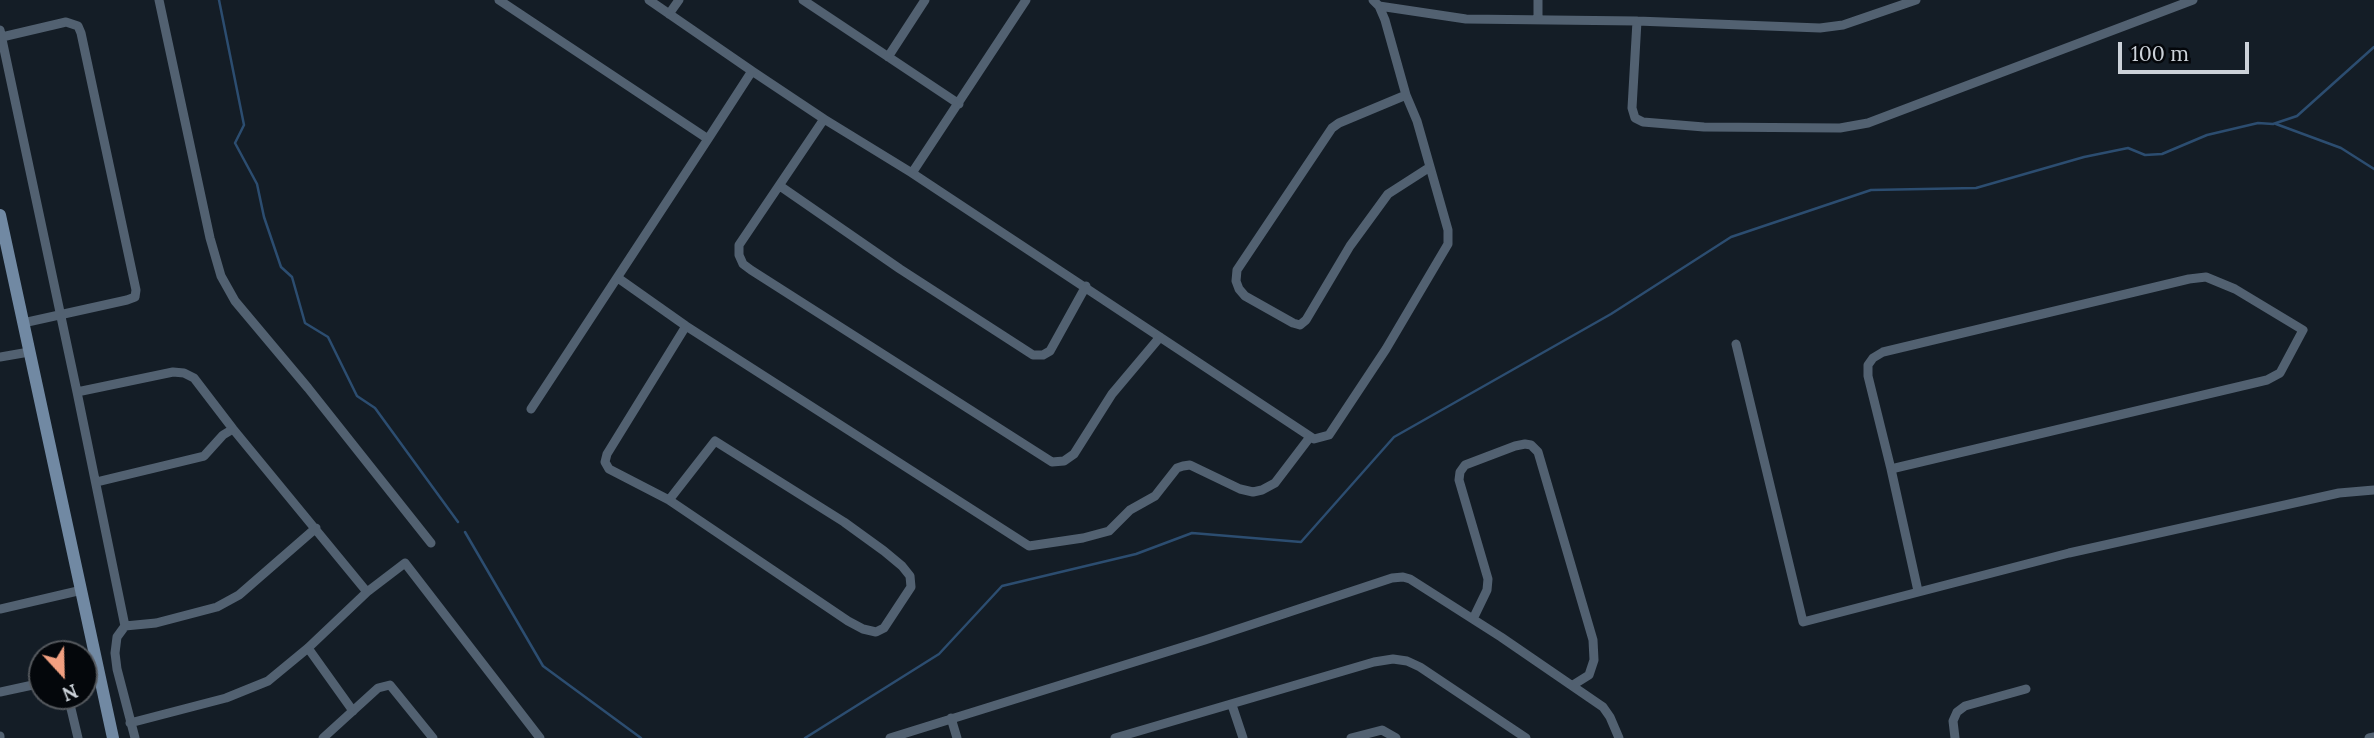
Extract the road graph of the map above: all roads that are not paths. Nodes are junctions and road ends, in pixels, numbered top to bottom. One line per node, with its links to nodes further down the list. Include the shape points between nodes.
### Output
1 (159, 0): 45 (street, via 221,276 235,301)
2 (499, 0): 22 (street)
3 (649, 0): 13 (street)
4 (678, 0): 13 (street)
5 (803, 0): 17 (street)
6 (926, 0): 17 (street)
7 (1026, 0): 20 (street)
8 (1538, 0): 14 (street)
9 (1916, 0): 11 (street)
10 (2193, 0): 15 (street, via 1868,123 1840,128 1643,122 1632,108)
11 (1903, 2): 15 (street, via 1843,25 1820,28)
12 (1376, 3): 14 (street, via 1466,19); 19 (street)
13 (669, 14): 18 (street)
14 (1538, 19): 15 (street)
15 (1637, 20)
16 (1, 33): 29 (street); 29 (street, via 66,22 78,26 136,290 135,297)
17 (888, 57): 20 (street)
18 (752, 71): 21 (street); 22 (street)
19 (1406, 95): 23 (street); 23 (street, via 1332,128 1237,270 1239,289 1300,325 1388,194)
20 (959, 104): 24 (street)
21 (824, 119): 24 (street); 25 (street)
22 (708, 139): 27 (street)
23 (1430, 167): 39 (street, via 1448,244 1329,435)
24 (912, 173): 28 (street)
25 (780, 186): 28 (street, via 1033,355 1050,351); 32 (street, via 739,245 743,264 1052,462 1074,454 1112,394)
26 (0, 215): 30 (street)
27 (618, 278): 31 (street); 37 (street)
28 (1086, 286): 32 (street)
29 (61, 316): 30 (street); 36 (street)
30 (23, 323): 34 (street)
31 (687, 326): 39 (street, via 1029,546 1109,531 1130,510 1155,496 1183,466 1240,489 1262,490 1275,483); 43 (street, via 605,462 617,474)
32 (1160, 337): 39 (street)
33 (1736, 344): 47 (street, via 1803,622)
34 (29, 352): 35 (street); 46 (street)
35 (0, 357)
36 (78, 392): 38 (street, via 184,373 194,378); 41 (street)
37 (530, 409)
38 (233, 429): 41 (street, via 204,456); 44 (street)
39 (1310, 437)
40 (1891, 470): 40 (street, via 1868,376 1868,365 1883,352 2206,277 2303,330 2280,373 2267,380); 47 (street)
41 (96, 482): 51 (street)
42 (2374, 490): 47 (street, via 2339,493)
43 (669, 500): 43 (street, via 863,629 876,632 884,628 911,587 910,576 884,551 715,441)
44 (316, 528): 48 (street); 51 (street, via 239,595 217,607)
45 (431, 543)
46 (82, 590): 49 (street); 52 (street)
47 (1918, 591)
48 (368, 592): 53 (street); 70 (street, via 405,563)
49 (0, 609)
50 (1473, 619): 55 (street); 55 (street, via 1488,579 1460,472 1465,465 1515,446 1531,445 1538,452 1593,640 1589,675); 62 (street, via 1410,579 1392,578)
51 (125, 626): 63 (street, via 117,637 115,653)
52 (92, 640)
53 (308, 648): 61 (street); 63 (street, via 268,681 226,698)
54 (98, 671): 66 (street)
55 (1573, 685): 78 (street, via 1603,707)
56 (28, 686): 58 (street)
57 (2026, 689): 79 (street, via 1965,706 1953,721)
58 (0, 692)
59 (1232, 705): 73 (street); 74 (street); 77 (street, via 1393,659 1419,667)
60 (71, 710): 65 (street)
61 (353, 711): 68 (street); 69 (street, via 378,688 390,685)
62 (951, 718): 71 (street); 72 (street)
63 (130, 723): 67 (street)
64 (2374, 737): 80 (street)
65 (78, 738)
66 (113, 738)
67 (135, 738)
68 (323, 738)
69 (433, 738)
70 (540, 738)
71 (890, 738)
72 (957, 738)
73 (1115, 738)
74 (1243, 738)
75 (1351, 738): 76 (street, via 1381,730)
76 (1396, 738)
77 (1526, 738)
78 (1619, 738)
79 (1955, 738)
80 (2369, 738)

